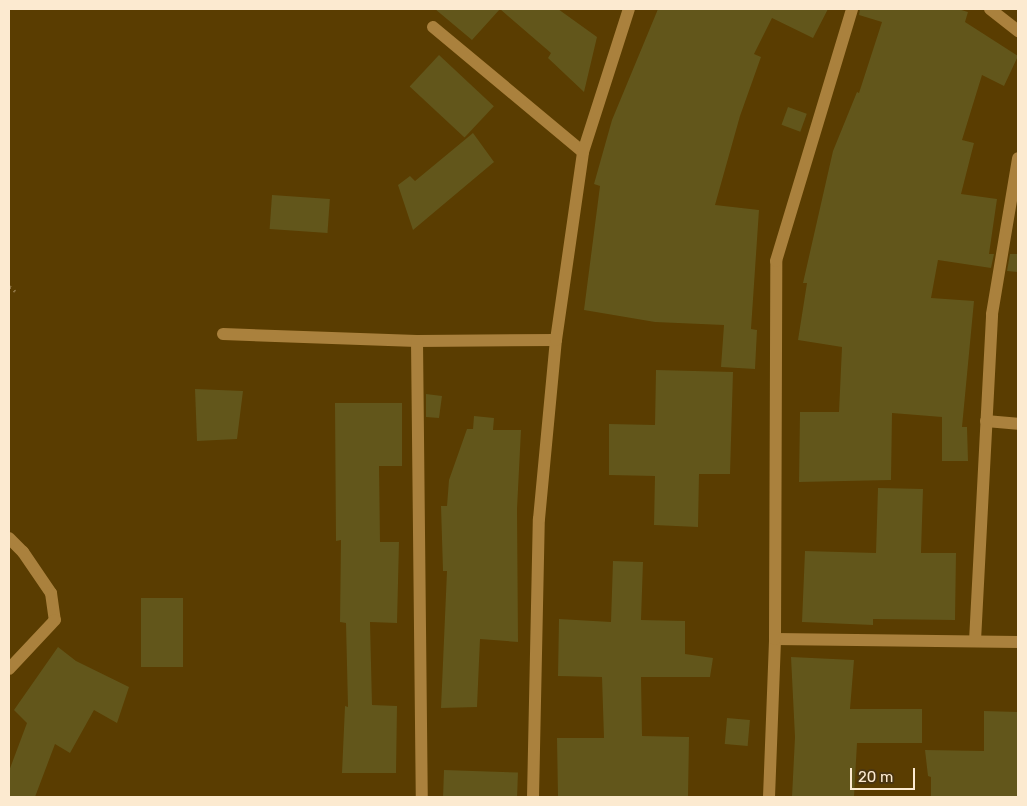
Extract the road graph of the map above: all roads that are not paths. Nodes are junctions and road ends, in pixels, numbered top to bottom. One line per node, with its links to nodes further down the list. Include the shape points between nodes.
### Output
1 (629, 9): 6 (street)
2 (852, 9): 14 (street, via 776,261)
3 (990, 9): 5 (street)
4 (433, 27): 6 (street)
5 (1018, 31)
6 (583, 152): 9 (street)
7 (1018, 158): 11 (street, via 992,314)
8 (223, 334): 10 (street)
9 (556, 340): 10 (street); 19 (street, via 539,519)
10 (416, 341): 18 (street)
11 (986, 422): 12 (street); 15 (street)
12 (1018, 424)
13 (9, 538): 17 (street, via 23,552 51,593 55,620)
14 (775, 638): 15 (street); 20 (street)
15 (975, 641): 16 (street)
16 (1018, 642)
17 (9, 669)
18 (422, 797)
19 (533, 797)
20 (769, 797)

